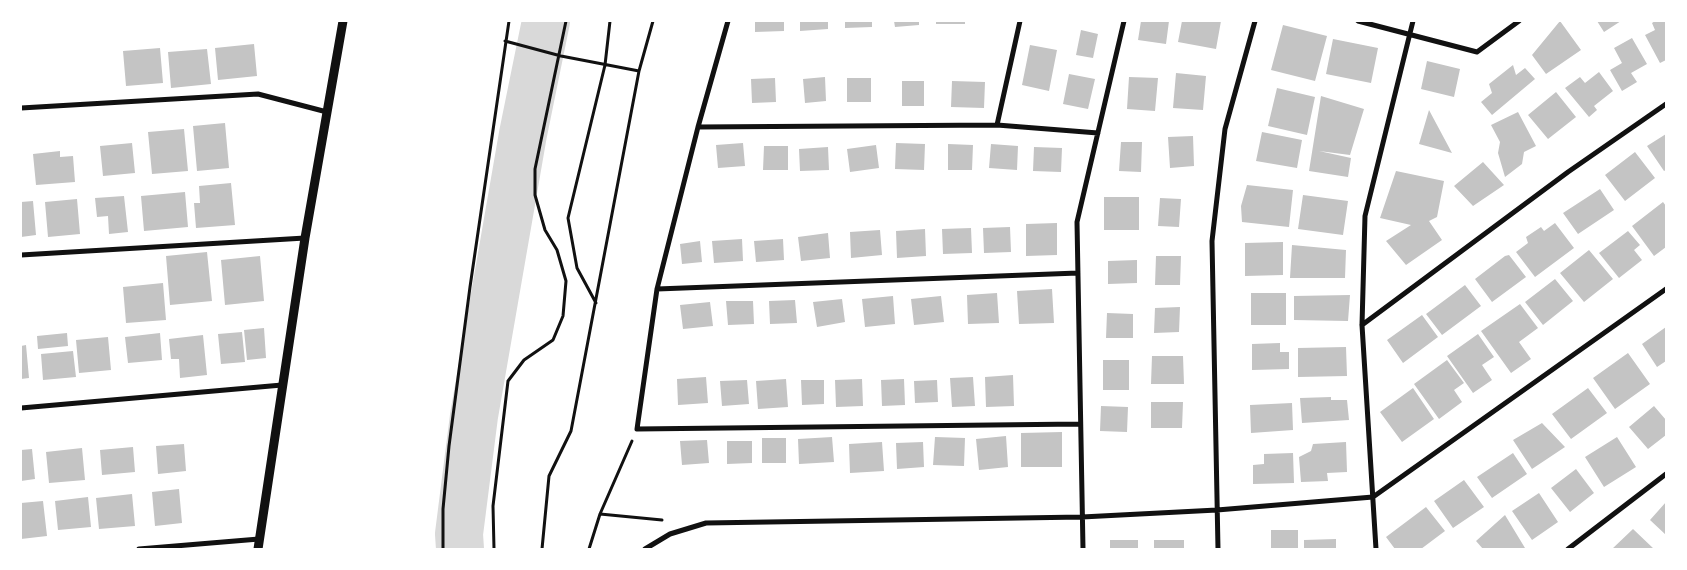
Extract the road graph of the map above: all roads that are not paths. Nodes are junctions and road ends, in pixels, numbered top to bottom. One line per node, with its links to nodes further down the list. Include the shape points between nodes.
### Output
1 (344, 21): 12 (street)
2 (728, 21): 14 (street)
3 (1020, 21): 13 (street)
4 (1124, 21): 15 (street)
5 (1255, 21): 27 (street, via 1225,129 1212,241)
6 (1358, 21): 9 (street)
7 (1413, 21): 9 (street)
8 (1519, 21): 9 (street, via 1476,52)
9 (1410, 35): 21 (street, via 1365,216)
10 (1666, 104): 21 (street, via 1568,172)
11 (21, 108): 12 (street, via 258,94)
12 (327, 112): 16 (street)
13 (997, 125): 14 (street); 15 (street)
14 (698, 127): 19 (street)
15 (1098, 133): 18 (street, via 1077,222)
16 (305, 238): 17 (street); 22 (street)
17 (21, 255)
18 (1078, 272): 19 (street); 24 (street)
19 (657, 289): 24 (street, via 637,429)
20 (1666, 289): 26 (street)
21 (1362, 325): 26 (street)
22 (282, 385): 23 (street); 29 (street)
23 (21, 408)
24 (1080, 424): 28 (street)
25 (1666, 474): 35 (street)
26 (1373, 497): 27 (street); 34 (street)
27 (1217, 510): 28 (street); 33 (street)
28 (1082, 517): 31 (street, via 706,523 670,534); 32 (street)
29 (258, 544): 30 (street)
30 (139, 549)
31 (645, 549)
32 (1082, 549)
33 (1218, 549)
34 (1376, 549)
35 (1568, 549)

